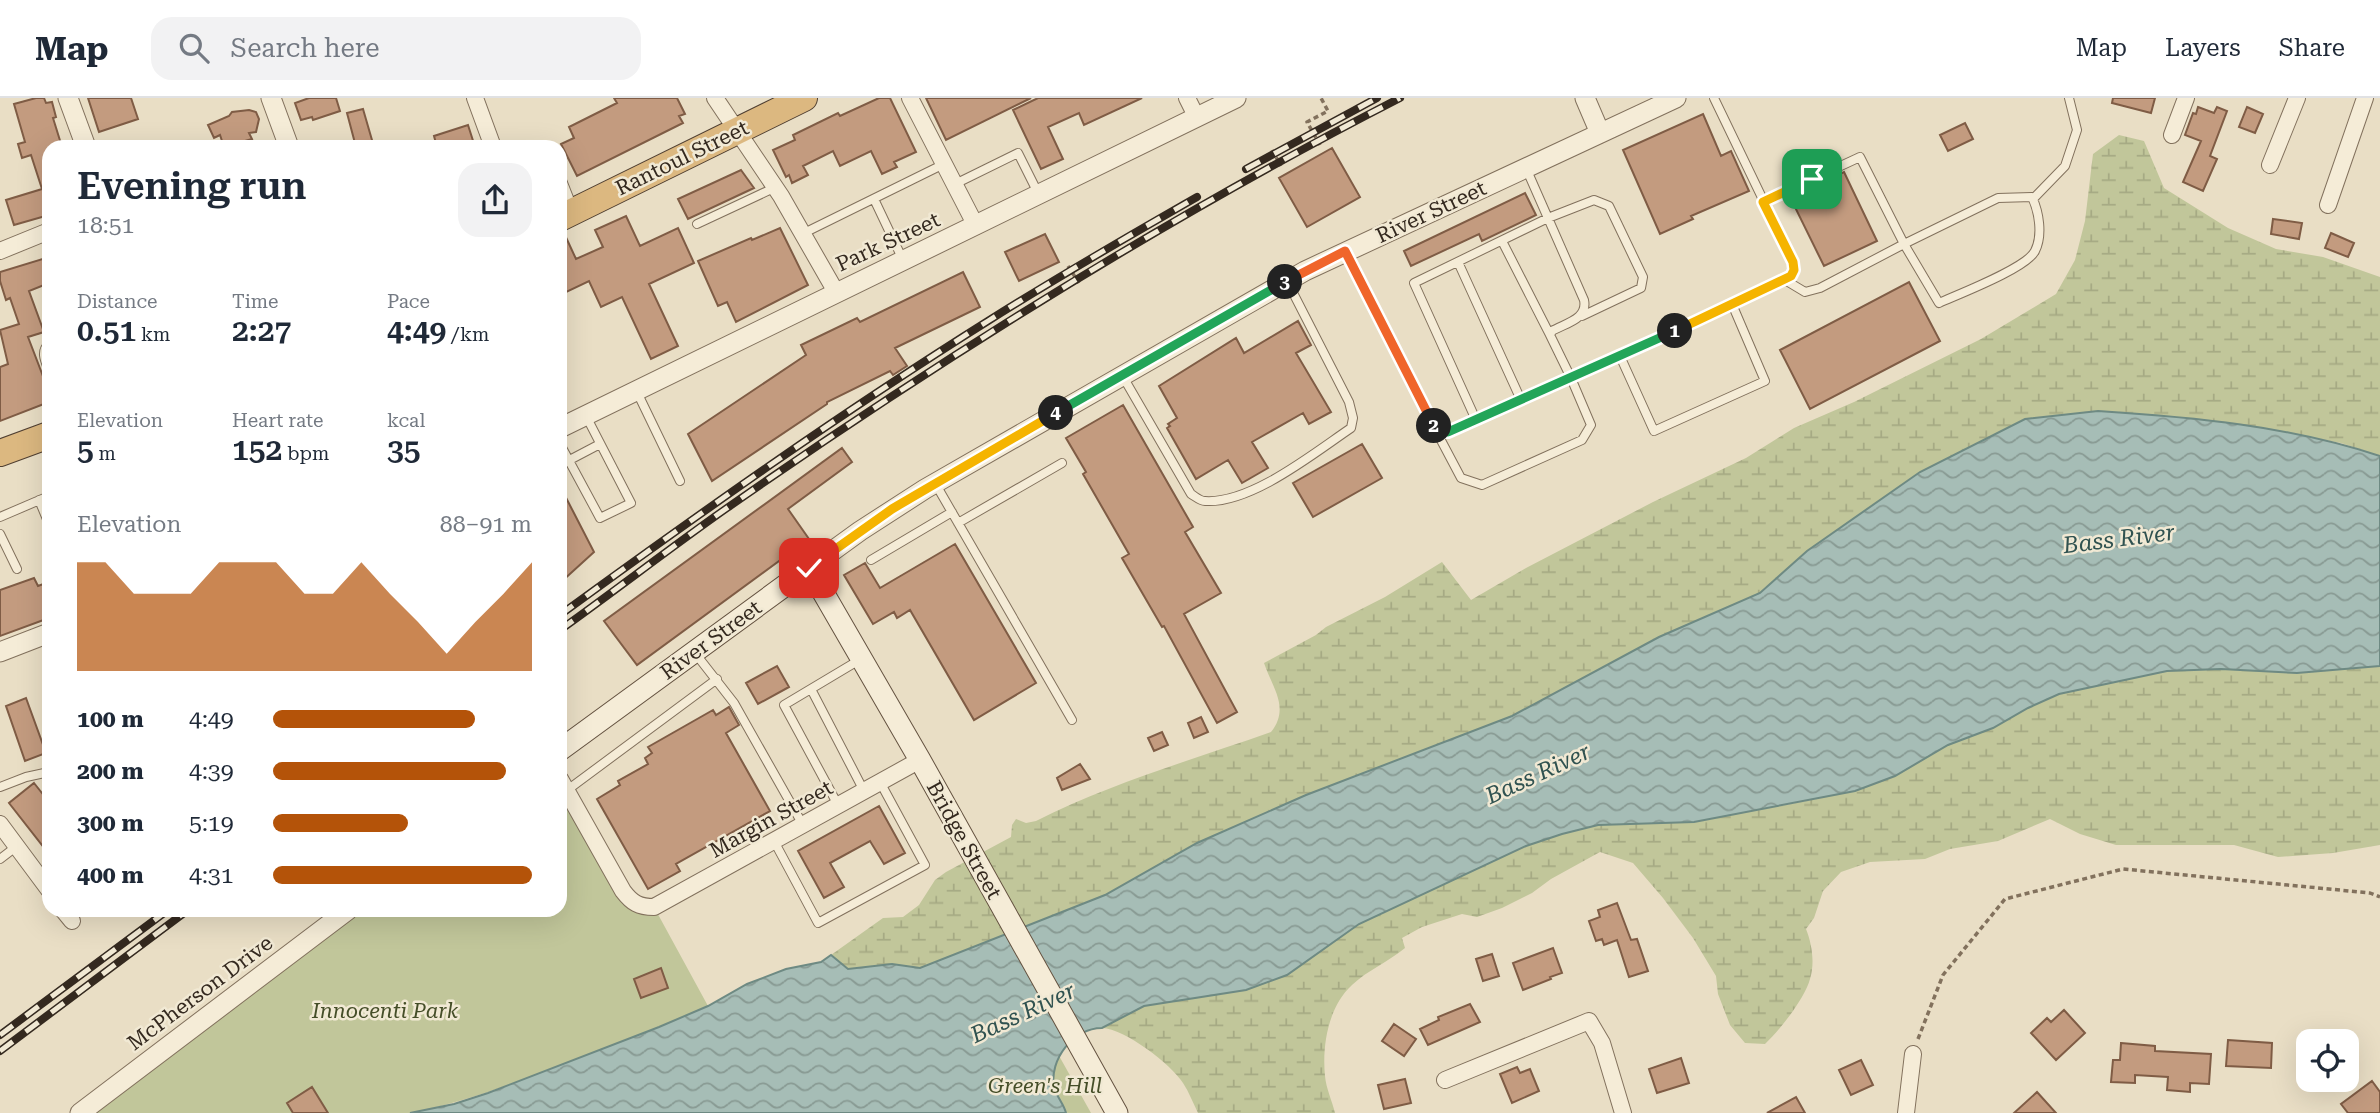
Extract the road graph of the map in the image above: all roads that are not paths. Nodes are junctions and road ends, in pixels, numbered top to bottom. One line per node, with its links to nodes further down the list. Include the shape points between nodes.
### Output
1 (68, 98): 20 (street)
2 (271, 98): 21 (street)
3 (474, 98): 22 (street)
4 (715, 98): 17 (street)
5 (804, 98): 17 (highway, Rantoul Street)
6 (911, 98): 23 (street)
7 (1187, 98): 16 (street)
8 (1236, 98): 16 (street, Park Street)
9 (1586, 98): 18 (street)
10 (1676, 98): 18 (street, River Street)
11 (1714, 98): 29 (lane)
12 (2069, 98): 31 (lane, via 2077,130 2065,166)
13 (2186, 98): 19 (street)
14 (2297, 98): 24 (street)
15 (2365, 98): 32 (street)
16 (1197, 118): 28 (street, Park Street)
17 (738, 131): 27 (street); 33 (highway, Rantoul Street)
18 (1601, 133): 25 (street, River Street)
19 (2172, 135)
20 (83, 140)
21 (286, 140)
22 (490, 140)
23 (944, 164): 26 (street); 30 (lane)
24 (2270, 165)
25 (1526, 168): 34 (lane); 42 (street, River Street)
26 (955, 184): 28 (lane, via 1018,153); 36 (street)
27 (776, 187): 35 (lane); 37 (street)
28 (1039, 195): 36 (street, Park Street)
29 (1761, 198): 40 (lane, via 1860,157); 45 (lane, via 1793,262 1794,270)
30 (874, 199): 37 (lane); 43 (lane)
31 (2034, 199): 40 (lane, via 1998,198); 40 (lane, via 2039,233 2035,251 2023,264 1939,303)
32 (2328, 205)
33 (567, 214)
34 (1548, 219): 39 (lane); 49 (lane, via 1584,300); 49 (lane, via 1594,200 1609,206 1643,277 1640,288)
35 (696, 224)
36 (975, 226): 43 (street, Park Street)
37 (804, 233): 47 (street)
38 (42, 234): 41 (street)
39 (1502, 241): 44 (lane); 50 (lane)
40 (1904, 243): 45 (lane, via 1820,288 1805,292)
41 (0, 251)
42 (1345, 251): 46 (street, River Street); 59 (lane)
43 (903, 260): 47 (street, Park Street)
44 (1458, 262): 55 (lane); 57 (lane, via 1414,283)
45 (1785, 280): 48 (lane)
46 (1287, 281): 52 (street, River Street); 52 (lane, via 1353,418 1351,428 1263,486 1221,500 1202,502 1191,494)
47 (836, 292): 54 (street, Park Street)
48 (1732, 304): 51 (lane); 51 (lane, via 1765,382 1654,431)
49 (1582, 316): 50 (lane)
50 (1550, 335): 53 (lane)
51 (1620, 356): 53 (lane)
52 (1122, 375): 67 (street, River Street)
53 (1571, 378): 55 (lane); 59 (lane, via 1591,425 1582,440 1482,485 1461,478)
54 (636, 391): 56 (street, Park Street); 66 (lane)
55 (1521, 400): 57 (lane)
56 (586, 416): 58 (street, Park Street); 61 (lane)
57 (1476, 420): 59 (lane, via 1448,432)
58 (567, 425)
59 (1434, 426)
60 (42, 438): 62 (highway)
61 (600, 444): 64 (lane); 64 (lane, via 631,503 600,518)
62 (0, 453)
63 (567, 457): 64 (lane)
64 (569, 461)
65 (1062, 463): 73 (lane)
66 (680, 481)
67 (935, 483): 71 (lane); 76 (street, River Street)
68 (42, 499): 69 (lane)
69 (39, 500): 70 (lane); 72 (lane)
70 (42, 507)
71 (952, 512): 73 (lane); 75 (lane)
72 (0, 517)
73 (958, 523): 84 (lane)
74 (0, 534): 77 (lane)
75 (871, 561)
76 (809, 568): 80 (main road, River Street); 81 (main road, Bridge Street)
77 (16, 569)
78 (42, 636): 79 (street)
79 (0, 652)
80 (694, 652): 82 (lane); 85 (main road, River Street)
81 (862, 658): 83 (lane); 86 (main road, Bridge Street)
82 (716, 678): 88 (lane); 95 (lane)
83 (811, 689): 91 (lane); 93 (lane, via 784,705)
84 (1072, 720)
85 (567, 745)
86 (920, 760): 89 (street, Margin Street); 104 (main road, Bridge Street)
87 (42, 774): 90 (lane)
88 (567, 782)
89 (880, 782): 91 (street, Margin Street); 96 (lane, via 925,865 818,923)
90 (0, 787)
91 (864, 791): 93 (street, Margin Street)
92 (567, 792): 96 (street, Margin Street, via 623,891 642,907 665,903)
93 (838, 805): 95 (street, Margin Street)
94 (0, 824): 97 (street)
95 (803, 825): 96 (street, Margin Street)
96 (774, 841)
97 (17, 846): 98 (lane); 99 (street)
98 (0, 859)
99 (42, 880)
100 (339, 917): 103 (street, McPherson Drive)
101 (1913, 1054): 106 (street)
102 (1445, 1080): 105 (street, via 1589,1021 1602,1043)
103 (80, 1113)
104 (1117, 1113)
105 (1623, 1113)
106 (1906, 1113)

